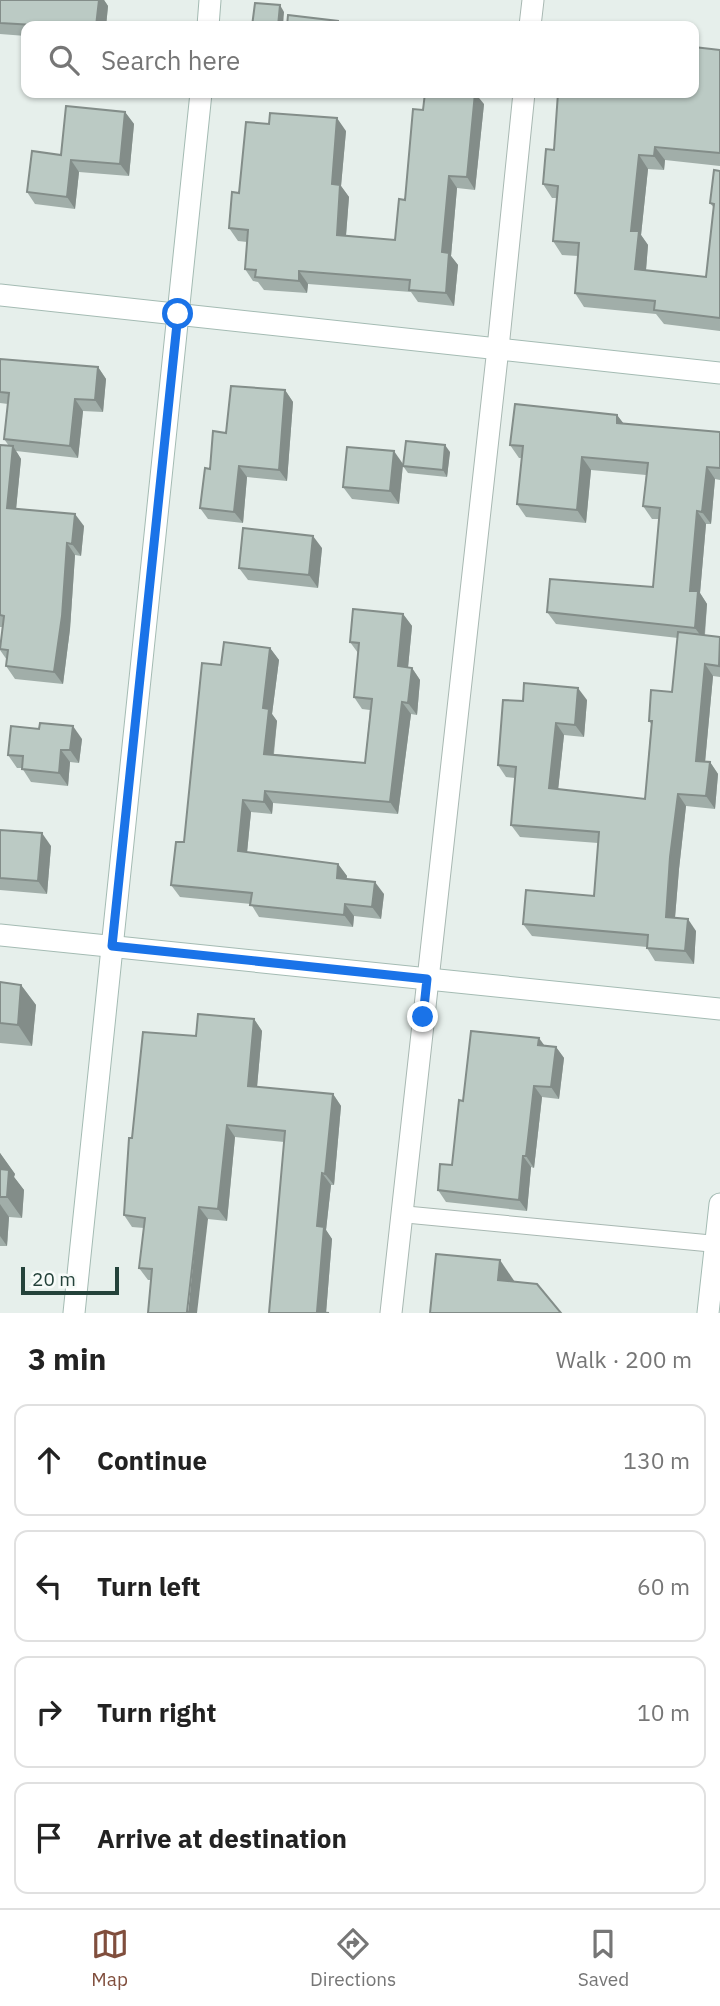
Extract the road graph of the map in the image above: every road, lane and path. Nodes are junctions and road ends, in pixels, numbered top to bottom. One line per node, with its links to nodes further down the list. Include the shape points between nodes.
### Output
1 (210, 0): 3 (street)
2 (533, 0): 4 (street)
3 (208, 21)
4 (531, 21)
5 (200, 98): 8 (street)
6 (523, 98): 9 (street)
7 (0, 295): 8 (street)
8 (178, 314): 9 (street); 12 (street)
9 (498, 348): 10 (street); 13 (street)
10 (720, 373)
11 (0, 935): 12 (street)
12 (112, 946): 13 (street); 18 (street)
13 (427, 979): 14 (street); 16 (street)
14 (720, 1009)
15 (720, 1204): 17 (street)
16 (401, 1214): 17 (lane); 19 (street)
17 (716, 1244): 20 (street)
18 (74, 1313)
19 (391, 1313)
20 (708, 1313)

